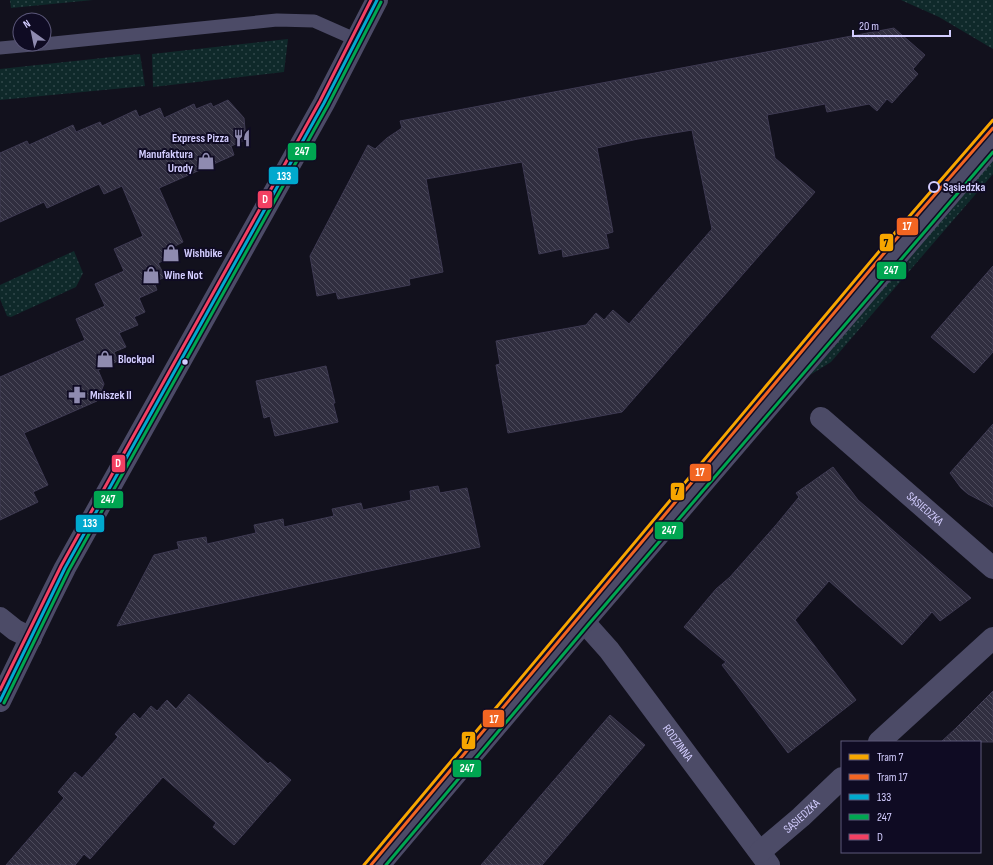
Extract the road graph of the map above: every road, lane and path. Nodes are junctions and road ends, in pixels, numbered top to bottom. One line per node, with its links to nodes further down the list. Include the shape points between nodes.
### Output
1 (377, 0): 2 (street)
2 (357, 40): 3 (lane, via 314,21 277,20); 11 (street, via 65,568)
3 (52, 43)
4 (12, 47): 5 (lane)
5 (0, 48)
6 (993, 144): 10 (street)
7 (821, 418): 8 (street, SĄSIEDZKA)
8 (993, 568)
9 (0, 618): 11 (street)
10 (584, 622): 16 (street, RODZINNA, via 609,650); 17 (street)
11 (31, 638): 13 (street)
12 (993, 638): 14 (street)
13 (0, 701)
14 (880, 741)
15 (841, 779): 16 (street, SĄSIEDZKA, via 801,817)
16 (765, 859)
17 (379, 865)

